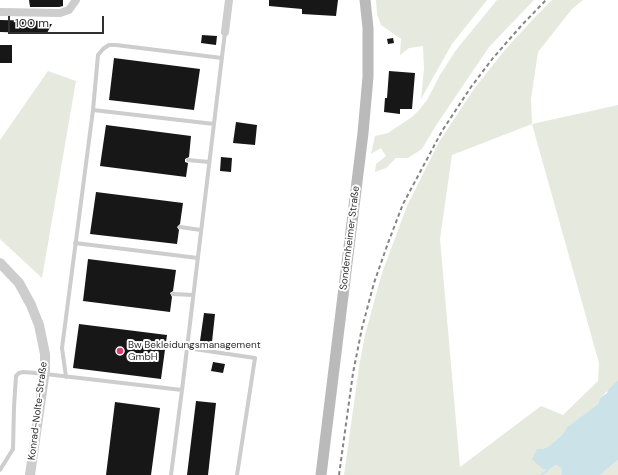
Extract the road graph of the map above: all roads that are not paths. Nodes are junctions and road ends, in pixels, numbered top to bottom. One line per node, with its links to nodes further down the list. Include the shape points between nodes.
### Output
1 (76, 0): 4 (street, via 68,10 60,13)
2 (229, 0): 5 (street)
3 (365, 0): 25 (main road, Sondernheimer Straße, via 369,40 368,77)
4 (0, 12)
5 (225, 32): 6 (lane)
6 (222, 58): 7 (lane, via 109,45 98,55); 8 (lane)
7 (93, 110): 8 (lane); 13 (lane)
8 (214, 124): 10 (lane)
9 (188, 160): 10 (lane)
10 (209, 162): 12 (lane)
11 (180, 228): 12 (lane)
12 (201, 230): 14 (lane)
13 (75, 243): 14 (lane); 19 (lane, via 62,348)
14 (198, 258): 17 (lane)
15 (0, 263): 22 (street, Konrad-Nolte-Straße, via 18,283 32,305 45,354)
16 (173, 294): 17 (lane)
17 (193, 295): 18 (lane)
18 (187, 348): 20 (lane); 24 (lane, via 255,358)
19 (66, 377): 20 (lane); 21 (lane, bridge, via 23,372 16,376 13,448)
20 (182, 390): 23 (lane)
21 (0, 470)
22 (30, 475)
23 (171, 475)
24 (237, 475)
25 (321, 475)

